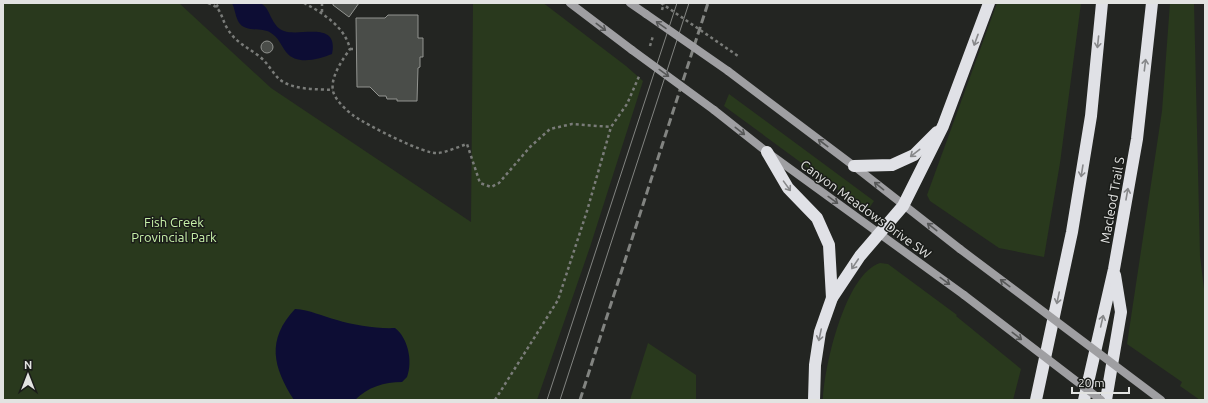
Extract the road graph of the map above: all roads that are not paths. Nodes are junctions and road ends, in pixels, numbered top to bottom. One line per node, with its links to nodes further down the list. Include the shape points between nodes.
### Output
1 (570, 3): 7 (main road, Canyon Meadows Drive SW, one-way to 7, bridge)
2 (630, 3): 8 (main road, Canyon Meadows Drive SW, one-way to 2, bridge, via 728,71)
3 (989, 3): 6 (highway, one-way to 6)
4 (1102, 3): 14 (highway, one-way to 14, via 1091,116 1073,224)
5 (1152, 3): 11 (highway, Macleod Trail S, one-way to 5, via 1137,139)
6 (943, 126): 8 (highway, one-way to 8, via 914,155 892,165); 9 (highway)
7 (767, 152): 10 (main road, Canyon Meadows Drive SW, one-way to 10); 12 (highway, one-way to 12, via 788,188 817,218 829,246)
8 (854, 166): 9 (main road, Canyon Meadows Drive SW, one-way to 8)
9 (904, 206): 10 (highway); 18 (main road, Canyon Meadows Drive SW, one-way to 9, bridge)
10 (879, 233): 12 (highway, one-way to 12); 16 (main road, Canyon Meadows Drive SW, one-way to 16, bridge)
11 (1114, 269): 15 (highway, Macleod Trail S, one-way to 11); 17 (highway, via 1121,312)
12 (832, 298): 13 (highway, one-way to 13, via 820,332 815,365)
13 (814, 400)
14 (1036, 400)
15 (1084, 400)
16 (1101, 400)
17 (1106, 400)
18 (1161, 400)

